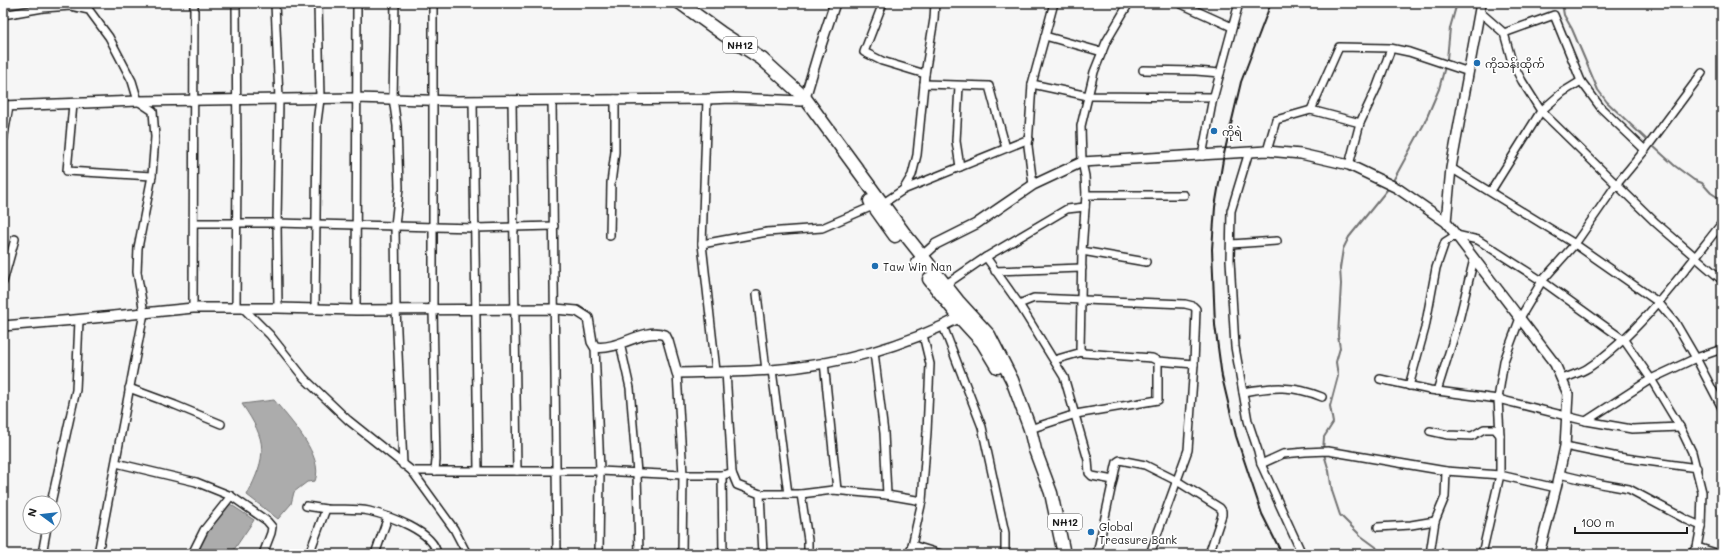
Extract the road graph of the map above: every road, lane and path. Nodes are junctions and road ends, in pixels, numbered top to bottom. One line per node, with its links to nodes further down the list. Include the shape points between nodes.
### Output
1 (194, 3): 47 (street)
2 (236, 3): 40 (street)
3 (274, 3): 37 (street)
4 (318, 3): 38 (street)
5 (357, 3): 35 (street)
6 (395, 3): 36 (street)
7 (433, 3): 41 (street)
8 (680, 3): 33 (highway, NH12, via 762,59 790,83)
9 (835, 3): 33 (street)
10 (883, 3): 27 (street, via 864,52 882,61)
11 (935, 3): 27 (street)
12 (1054, 3): 20 (street)
13 (1129, 3): 22 (street)
14 (1179, 3): 18 (street)
15 (1239, 3): 18 (street)
16 (1481, 7): 19 (street); 24 (street)
17 (3, 15): 46 (street, via 71,6 90,10 109,37 132,81)
18 (1232, 27): 25 (street)
19 (1504, 33): 28 (street, via 1554,15); 51 (street, via 1512,62)
20 (1045, 36): 22 (street); 30 (street)
21 (1391, 48): 24 (street); 50 (street, via 1339,47); 52 (street)
22 (1102, 52): 32 (street)
23 (1143, 70): 25 (street)
24 (1469, 72): 63 (street)
25 (1220, 73): 34 (street)
26 (1702, 73): 56 (street)
27 (925, 74): 29 (street)
28 (1581, 81): 51 (street); 56 (street, via 1600,108)
29 (924, 84): 31 (street); 67 (street, via 917,155 912,175)
30 (1032, 84): 32 (street); 53 (street)
31 (959, 86): 55 (street, via 989,86); 62 (street, via 956,141)
32 (1088, 96): 34 (street); 60 (street, via 1081,126)
33 (801, 97): 45 (street); 71 (highway, NH12)
34 (1213, 97): 59 (street)
35 (356, 98): 36 (street); 38 (street); 79 (street)
36 (393, 98): 41 (street); 80 (street, via 397,126 399,188)
37 (279, 99): 38 (street); 40 (street); 75 (street)
38 (320, 99): 78 (street, via 317,122)
39 (615, 99): 44 (street); 45 (street); 86 (street)
40 (236, 100): 47 (street); 77 (street)
41 (433, 100): 42 (street); 83 (street)
42 (474, 100): 43 (street); 84 (street)
43 (512, 100): 44 (street); 81 (street)
44 (552, 100): 82 (street)
45 (707, 100): 89 (street)
46 (138, 101): 47 (street); 48 (street); 64 (street, via 153,111 155,137)
47 (194, 101): 74 (street)
48 (73, 104): 49 (street); 64 (street, via 67,171)
49 (6, 106): 54 (street)
50 (1311, 110): 52 (street); 57 (street, via 1276,120)
51 (1541, 111): 66 (street); 68 (street)
52 (1360, 123): 61 (street)
53 (1029, 139): 55 (street); 65 (street)
54 (3, 141)
55 (1006, 148): 62 (street)
56 (1645, 150): 66 (street)
57 (1268, 152): 58 (street); 61 (street, via 1301,154)
58 (1251, 153): 59 (street); 90 (street, via 1248,155 1231,211)
59 (1202, 156): 60 (street)
60 (1082, 162): 65 (street); 69 (street)
61 (1349, 165): 73 (street, via 1397,188)
62 (960, 167): 67 (street)
63 (1451, 168): 68 (street); 73 (street)
64 (152, 176): 118 (street, via 138,248 137,272)
65 (1033, 185): 95 (street, via 976,224 936,244)
66 (1616, 185): 91 (street); 94 (street)
67 (903, 190): 71 (street)
68 (1491, 191): 91 (street)
69 (1086, 195): 70 (street); 72 (street)
70 (1184, 196)
71 (877, 205): 89 (street, via 822,228 767,232); 95 (highway, NH12)
72 (1085, 207): 92 (street); 93 (street, via 1067,209)
73 (1446, 222): 85 (street)
74 (194, 223): 77 (street); 108 (street)
75 (277, 223): 77 (street); 78 (street); 110 (street)
76 (1722, 223): 94 (street)
77 (236, 224): 109 (street)
78 (316, 224): 79 (street); 111 (street)
79 (355, 226): 80 (street); 116 (street)
80 (395, 226): 83 (street); 112 (street)
81 (514, 226): 82 (street); 84 (street); 114 (street)
82 (554, 226): 115 (street)
83 (433, 227): 84 (street); 117 (street)
84 (475, 228): 113 (street)
85 (1456, 235): 96 (street); 101 (street, via 1478,240); 143 (street, via 1445,242 1436,268 1425,328)
86 (610, 236)
87 (15, 239): 102 (street)
88 (1277, 242): 90 (street)
89 (702, 244): 137 (street)
90 (1231, 244): 146 (street, via 1235,347)
91 (1575, 244): 101 (street); 106 (street)
92 (1082, 252): 97 (street); 98 (street)
93 (986, 257): 99 (street); 103 (street)
94 (1695, 257): 100 (street); 106 (street)
95 (918, 259): 103 (highway, NH12); 119 (highway, NH12)
96 (1474, 259): 120 (street); 145 (street, via 1458,324)
97 (1146, 262)
98 (1082, 268): 99 (street); 105 (street)
99 (995, 271): 107 (street)
100 (1722, 280)
101 (1542, 281): 120 (street); 125 (street)
102 (3, 282)
103 (945, 285): 119 (highway, NH12)
104 (756, 294): 136 (street)
105 (1081, 299): 107 (street, via 1034,298); 130 (street); 135 (street, via 1193,306 1196,309)
106 (1658, 302): 125 (street); 131 (street, via 1675,322)
107 (1019, 304): 132 (street)
108 (193, 308): 109 (street); 118 (street)
109 (239, 308): 110 (street); 162 (street, via 270,335 304,378 348,420)
110 (278, 308): 111 (street)
111 (315, 309): 116 (street)
112 (396, 309): 116 (street); 117 (street); 162 (street)
113 (476, 309): 114 (street); 117 (street); 165 (street)
114 (516, 309): 115 (street); 166 (street)
115 (555, 309): 127 (street, via 577,311 588,318); 167 (street)
116 (356, 310)
117 (433, 310): 164 (street)
118 (144, 313): 121 (street); 144 (street)
119 (964, 316): 123 (street); 155 (highway, NH12, via 989,335 1012,380); 159 (highway, NH12, via 997,366 1023,431)
120 (1520, 318): 141 (street, via 1555,364); 148 (street, via 1504,360)
121 (79, 320): 122 (street); 185 (street, via 76,390)
122 (3, 326)
123 (943, 326): 124 (street); 215 (street, via 982,427 1005,533)
124 (923, 335): 129 (street); 188 (street, via 930,364)
125 (1624, 340): 141 (street, via 1587,368); 142 (street)
126 (620, 343): 127 (street); 139 (street, via 652,333 665,335); 171 (street, via 630,388)
127 (595, 347): 168 (street)
128 (1722, 349): 131 (street)
129 (874, 352): 134 (street); 186 (street, via 884,432)
130 (1082, 352): 132 (street); 133 (street, via 1152,358)
131 (1696, 358): 142 (street); 149 (street)
132 (1054, 360): 150 (street, via 1064,377)
133 (1158, 361): 135 (street); 150 (street, via 1158,400)
134 (824, 362): 136 (street); 180 (street)
135 (1194, 364): 178 (street, via 1188,450)
136 (769, 370): 138 (street); 183 (street)
137 (716, 371): 138 (street); 139 (street)
138 (726, 371): 172 (street)
139 (677, 373): 174 (street)
140 (1380, 379): 143 (street)
141 (1563, 379): 151 (street, via 1568,394)
142 (1651, 379): 152 (street); 154 (street)
143 (1409, 386): 145 (street)
144 (129, 388): 153 (street); 160 (street)
145 (1437, 391): 148 (street)
146 (1243, 392): 147 (street, via 1291,388); 161 (street, via 1248,421)
147 (1322, 397)
148 (1498, 399): 151 (street); 157 (street)
149 (1722, 408)
150 (1076, 414): 155 (street); 177 (street, via 1089,473 1092,476)
151 (1567, 415): 152 (street); 158 (street)
152 (1586, 421): 154 (street, via 1632,428)
153 (221, 424)
154 (1680, 427): 163 (street)
155 (1030, 430): 159 (highway, NH12)
156 (1430, 431): 157 (street, via 1472,436 1484,429 1495,430)
157 (1500, 435): 176 (street)
158 (1565, 446): 163 (street, via 1618,457); 173 (street)
159 (1034, 450): 181 (highway, NH12)
160 (116, 463): 187 (street, via 196,482); 199 (street)
161 (1261, 464): 169 (street, via 1284,454 1328,451); 221 (street)
162 (403, 465): 170 (street)
163 (1697, 468): 193 (street, via 1702,492)
164 (435, 470): 165 (street); 170 (street)
165 (478, 470): 166 (street)
166 (517, 471): 167 (street)
167 (556, 471): 168 (street); 206 (street)
168 (600, 471): 171 (street); 207 (street)
169 (1446, 471): 176 (street); 192 (street, via 1445,497)
170 (412, 472): 205 (street, via 454,529)
171 (637, 473): 174 (street); 208 (street)
172 (732, 473): 175 (street); 182 (street, via 737,485)
173 (1559, 474): 179 (street); 193 (street, via 1629,489)
174 (683, 475): 175 (street); 209 (street)
175 (722, 475): 210 (street)
176 (1500, 476): 179 (street); 223 (street)
177 (1113, 480): 178 (street, via 1117,462 1120,460 1145,465); 218 (street)
178 (1177, 481): 219 (street); 220 (street, via 1222,511)
179 (1556, 488): 224 (street)
180 (837, 490): 184 (street); 186 (street)
181 (1051, 493): 216 (highway, NH12); 217 (highway, NH12, via 1067,527)
182 (760, 494): 183 (street); 211 (street)
183 (788, 494): 184 (street)
184 (801, 494): 212 (street)
185 (53, 495)
186 (887, 495): 188 (street)
187 (231, 496): 200 (street, via 204,530); 201 (street, via 272,527)
188 (922, 501): 196 (street)
189 (306, 506): 190 (street)
190 (326, 509): 191 (street, via 369,511); 202 (street)
191 (388, 517): 203 (street); 204 (street, via 423,534)
192 (1435, 522): 194 (street); 222 (street)
193 (1701, 526): 197 (street)
194 (1378, 527)
195 (46, 535): 198 (street)
196 (912, 545): 213 (street); 214 (street)
197 (1697, 547): 225 (street); 226 (street)
198 (42, 554)
199 (98, 554)
200 (192, 554)
201 (263, 554)
202 (309, 554)
203 (375, 554)
204 (437, 554)
205 (467, 554)
206 (558, 554)
207 (599, 554)
208 (638, 554)
209 (682, 554)
210 (723, 554)
211 (762, 554)
212 (808, 554)
213 (910, 554)
214 (941, 554)
215 (1005, 554)
216 (1064, 554)
217 (1071, 554)
218 (1097, 554)
219 (1150, 554)
220 (1209, 554)
221 (1302, 554)
222 (1430, 554)
223 (1482, 554)
224 (1539, 554)
225 (1691, 554)
226 (1719, 554)

